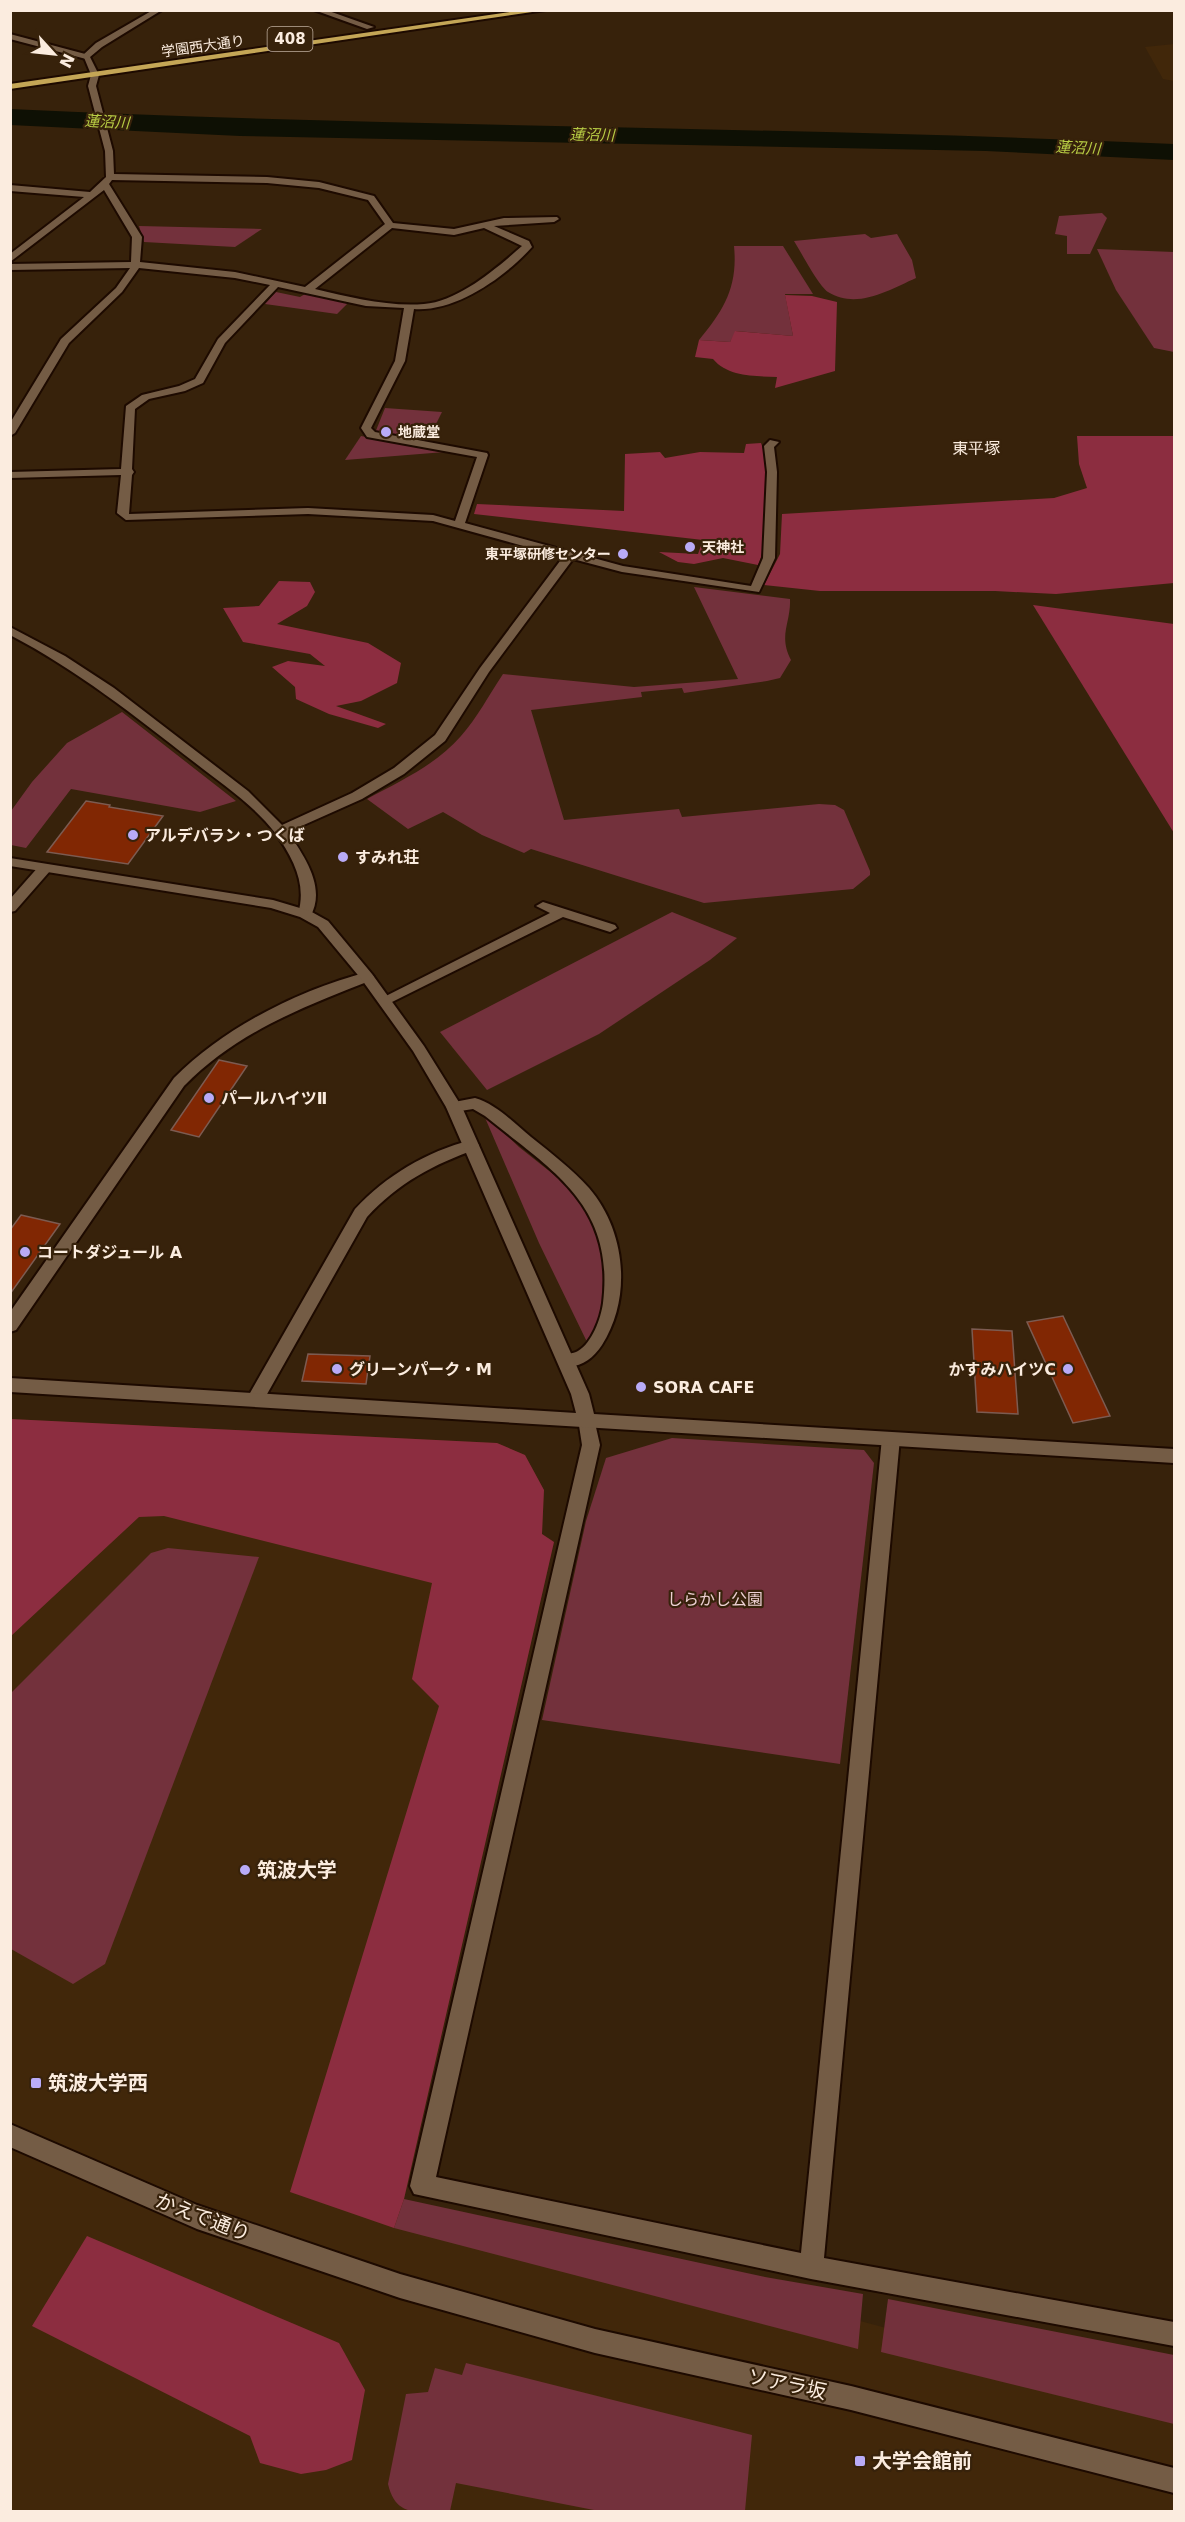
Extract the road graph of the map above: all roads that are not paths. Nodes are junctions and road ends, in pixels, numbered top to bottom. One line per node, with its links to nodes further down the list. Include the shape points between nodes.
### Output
1 (159, 10): 7 (street, via 99,45)
2 (317, 10): 5 (street)
3 (489, 10): 5 (highway, 学園西大通り / 408)
4 (543, 10): 8 (highway, 学園西大通り / 408)
5 (369, 27): 8 (highway, 学園西大通り / 408)
6 (10, 36): 7 (street)
7 (86, 57): 8 (street)
8 (93, 71): 9 (highway, 学園西大通り / 408); 10 (highway, 学園西大通り / 408); 11 (street, via 92,87 109,151)
9 (10, 79)
10 (10, 87)
11 (108, 180): 13 (street); 15 (street, via 267,180 319,185 371,198); 18 (street, via 137,237)
12 (10, 188): 13 (street)
13 (90, 195): 17 (street)
14 (554, 219): 16 (street)
15 (390, 225): 16 (street, via 454,232); 21 (street)
16 (487, 226): 22 (street, via 526,243 527,247 494,276 450,300)
17 (10, 259)
18 (135, 264): 19 (street); 20 (street, via 235,275); 23 (street, via 119,291 65,341)
19 (10, 267)
20 (276, 284): 21 (street); 25 (street, via 213,351 199,381 183,390 148,395 130,408)
21 (305, 292): 22 (street)
22 (409, 307): 27 (street, via 400,361 366,428 371,435 483,455)
23 (10, 433)
24 (774, 442): 28 (street, via 769,446 769,558 755,590 622,569)
25 (129, 472): 26 (street); 27 (street, via 123,513 131,517 333,511 433,518)
26 (10, 475)
27 (460, 524): 28 (street)
28 (569, 556): 30 (street, via 440,738 399,771 357,796)
29 (10, 630): 30 (street, via 61,656 122,701 249,800)
30 (280, 831): 36 (street, via 304,870 311,892)
31 (10, 862): 32 (street)
32 (45, 868): 34 (street); 36 (street, via 242,899)
33 (543, 906): 35 (street)
34 (10, 908)
35 (561, 913): 37 (street); 39 (street)
36 (305, 914): 38 (street, via 323,924)
37 (610, 928)
38 (367, 977): 39 (street); 42 (street, via 260,1019 196,1062)
39 (385, 1000): 40 (street)
40 (454, 1107): 41 (street); 43 (street, via 475,1103 490,1112 584,1193 606,1232 613,1286 610,1316 604,1332 584,1356)
41 (471, 1145): 43 (street); 45 (street, via 399,1176 379,1191 361,1213)
42 (10, 1326)
43 (566, 1360): 46 (street)
44 (10, 1385): 45 (street)
45 (256, 1398): 46 (street)
46 (588, 1419): 47 (street); 50 (street, via 591,1445 422,2186)
47 (891, 1438): 48 (street); 50 (street)
48 (1174, 1456)
49 (10, 2135): 51 (street, かえで通り, via 197,2217)
50 (811, 2267): 52 (street)
51 (400, 2286): 53 (street, ソアラ坂, via 595,2341 851,2398)
52 (1174, 2334)
53 (1174, 2481)

